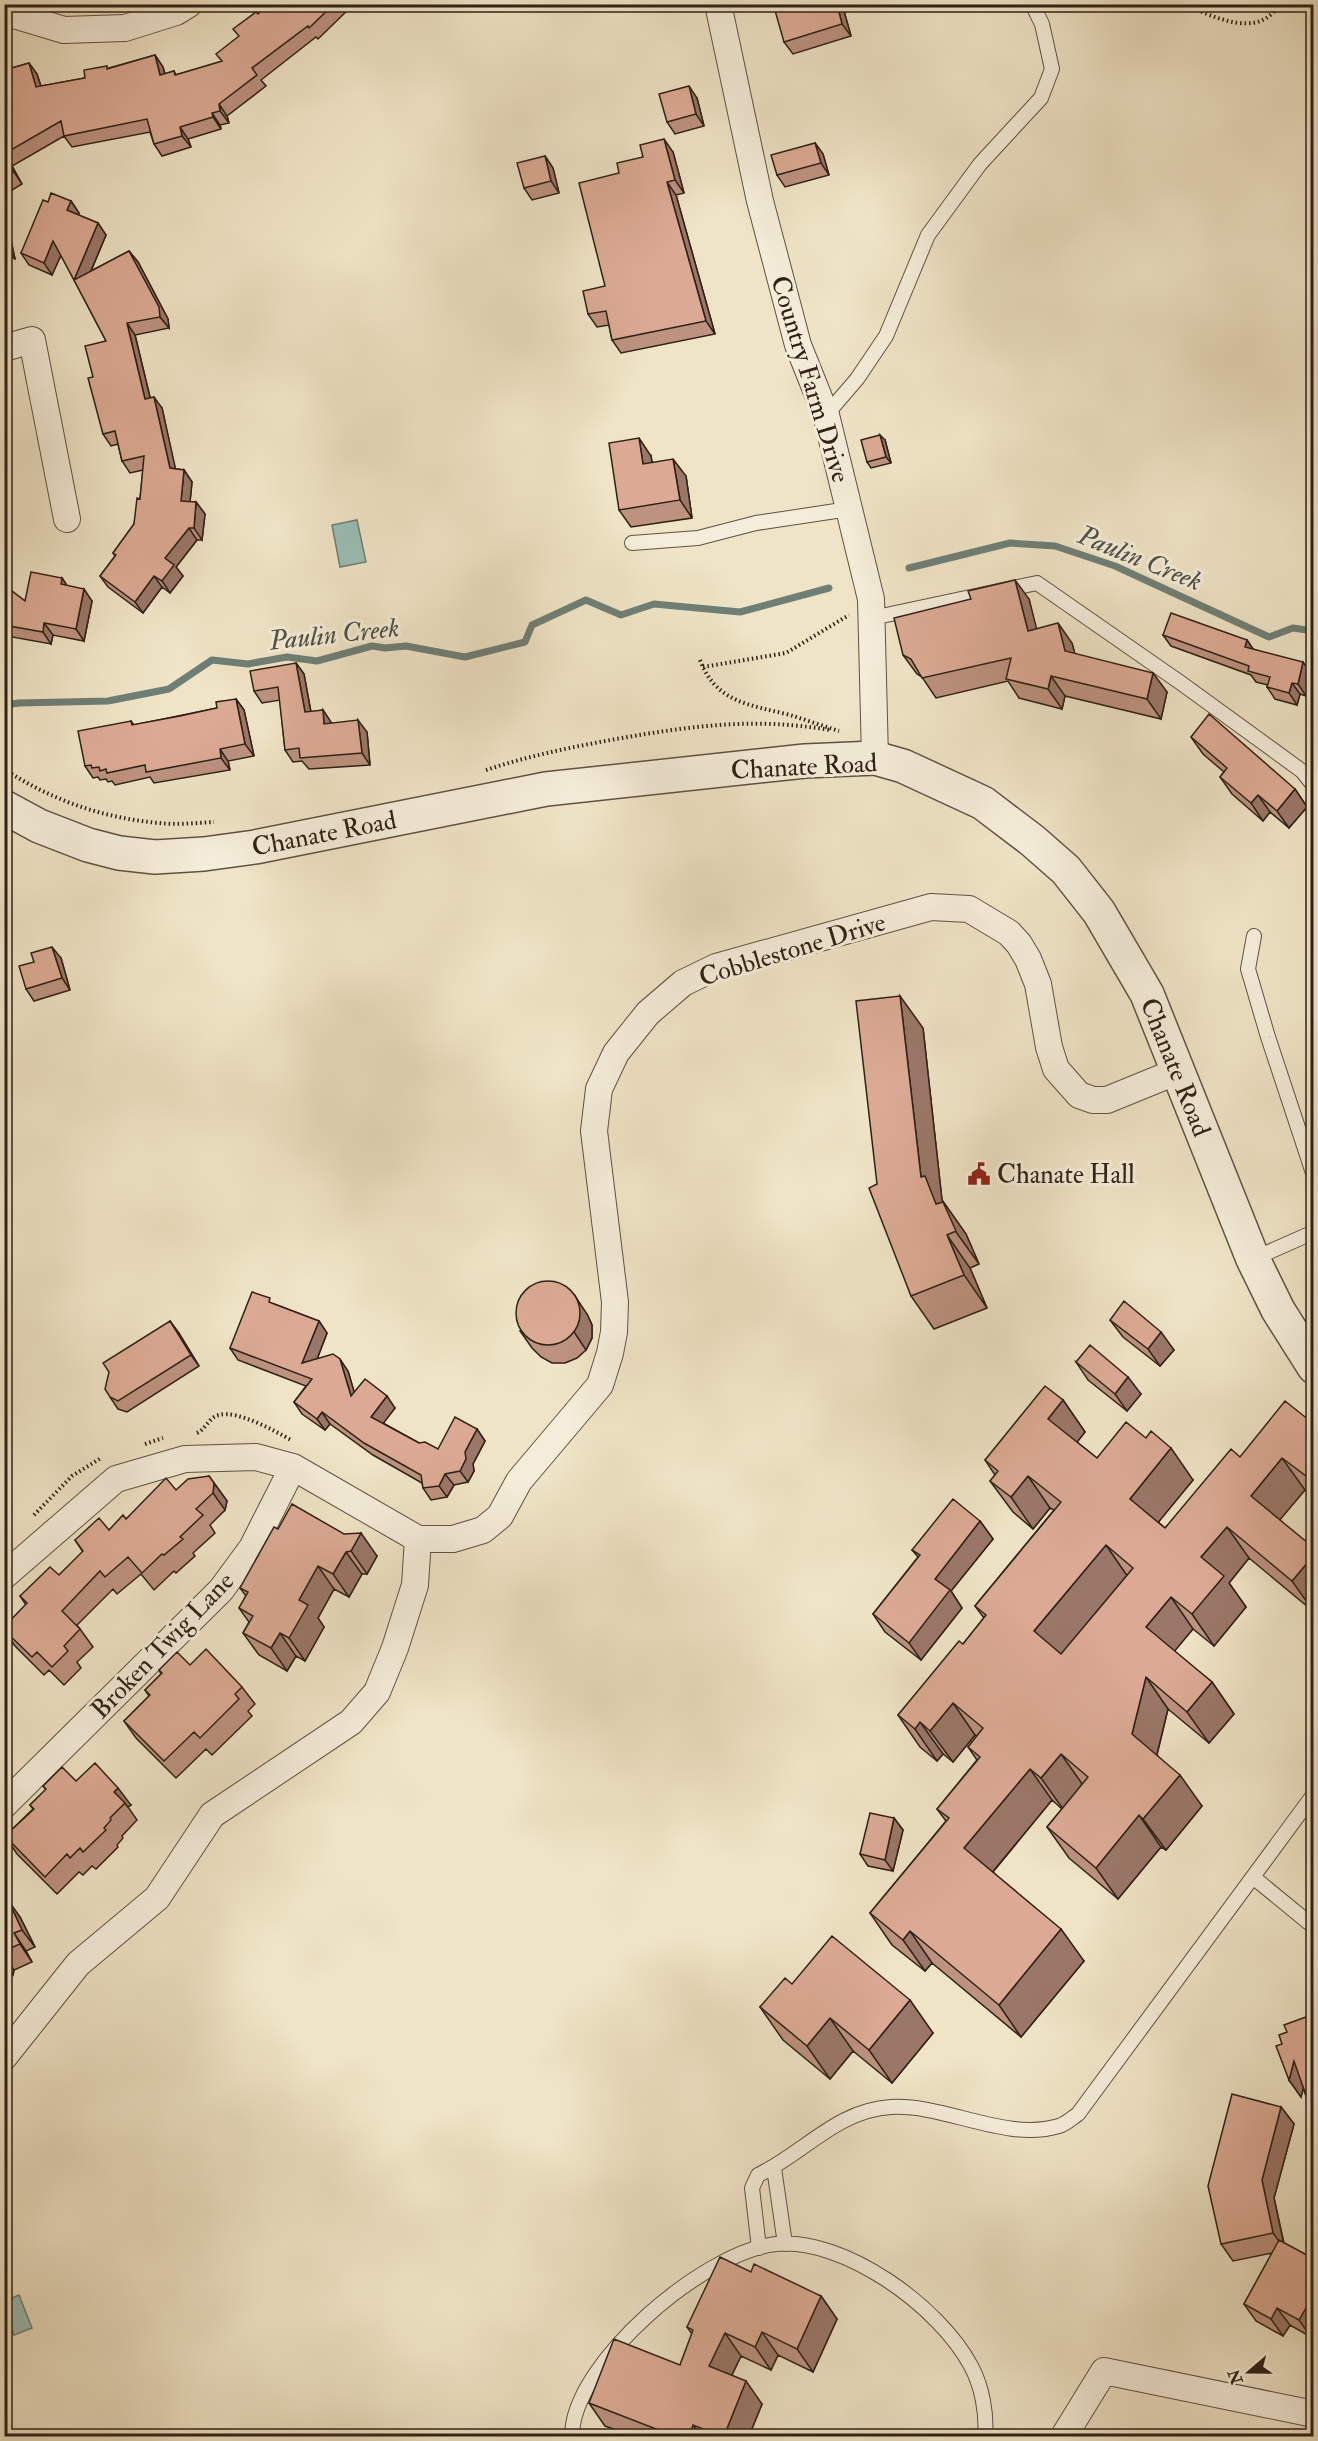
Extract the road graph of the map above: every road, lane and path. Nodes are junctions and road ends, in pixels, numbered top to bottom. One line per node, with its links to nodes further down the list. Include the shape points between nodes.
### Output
1 (189, 4): 6 (street, via 125,28 64,30)
2 (718, 4): 8 (street, Country Farm Drive, via 763,213 798,345)
3 (1185, 4): 4 (path, via 1214,18 1251,25 1274,14)
4 (1279, 4)
5 (1035, 10): 8 (lane, via 1052,69 1041,98 980,164 928,235 886,336)
6 (4, 12)
7 (4, 348): 10 (street, via 32,340)
8 (826, 415): 9 (street, Country Farm Drive)
9 (849, 509): 11 (lane, via 756,523 698,538); 12 (street, Country Farm Drive, via 871,599)
10 (68, 519)
11 (632, 543)
12 (863, 615): 14 (path, via 786,653); 15 (street, Country Farm Drive); 18 (lane, via 1037,583 1302,771)
13 (700, 660): 14 (path)
14 (703, 668): 17 (path, via 715,686 747,706 848,734 792,724 729,723 571,748)
15 (874, 758): 19 (street, Chanate Road, via 546,789 255,847 194,855 155,857 119,853 39,826); 22 (street, Chanate Road, via 903,766 983,803 1066,870 1128,958)
16 (4, 769): 20 (path, via 31,786 90,811 160,824)
17 (482, 772)
18 (1314, 786)
19 (4, 807)
20 (219, 822)
21 (1254, 936): 23 (lane, via 1248,969)
22 (1178, 1071): 25 (street, Chanate Road); 28 (street, Cobblestone Drive, via 1107,1100 1079,1095 1056,1069 1038,984 1028,959 1009,933 969,909 931,907 716,967 683,983 641,1021 616,1053 598,1089 594,1131 615,1302 614,1332 600,1385 519,1480 500,1516 483,1530 453,1539)
23 (1314, 1176)
24 (1314, 1232): 25 (lane)
25 (1253, 1259): 26 (street, Chanate Road, via 1278,1310)
26 (1314, 1367)
27 (293, 1467): 28 (street, Cobblestone Drive); 29 (street, Cobblestone Drive, via 256,1457 185,1459 116,1479); 31 (street, Broken Twig Lane, via 252,1548 221,1590)
28 (418, 1539): 34 (street, via 415,1584 377,1692 351,1722 212,1815 157,1898 78,1964)
29 (4, 1576)
30 (1314, 1794): 32 (lane)
31 (4, 1805)
32 (1253, 1877): 33 (lane); 35 (lane, via 1078,2114 1061,2125 1020,2130 914,2108 890,2107 837,2124)
33 (1314, 1927)
34 (4, 2057)
35 (774, 2168): 36 (lane); 37 (lane, via 758,2175 752,2188)
36 (785, 2244): 37 (lane); 40 (lane, via 820,2250 862,2265 898,2286 925,2310 950,2335 972,2366 981,2392)
37 (759, 2248): 39 (lane, via 704,2272 660,2304 623,2339 575,2412)
38 (1314, 2414): 41 (street, via 1104,2371)
39 (572, 2436)
40 (985, 2436)
41 (1064, 2436)

